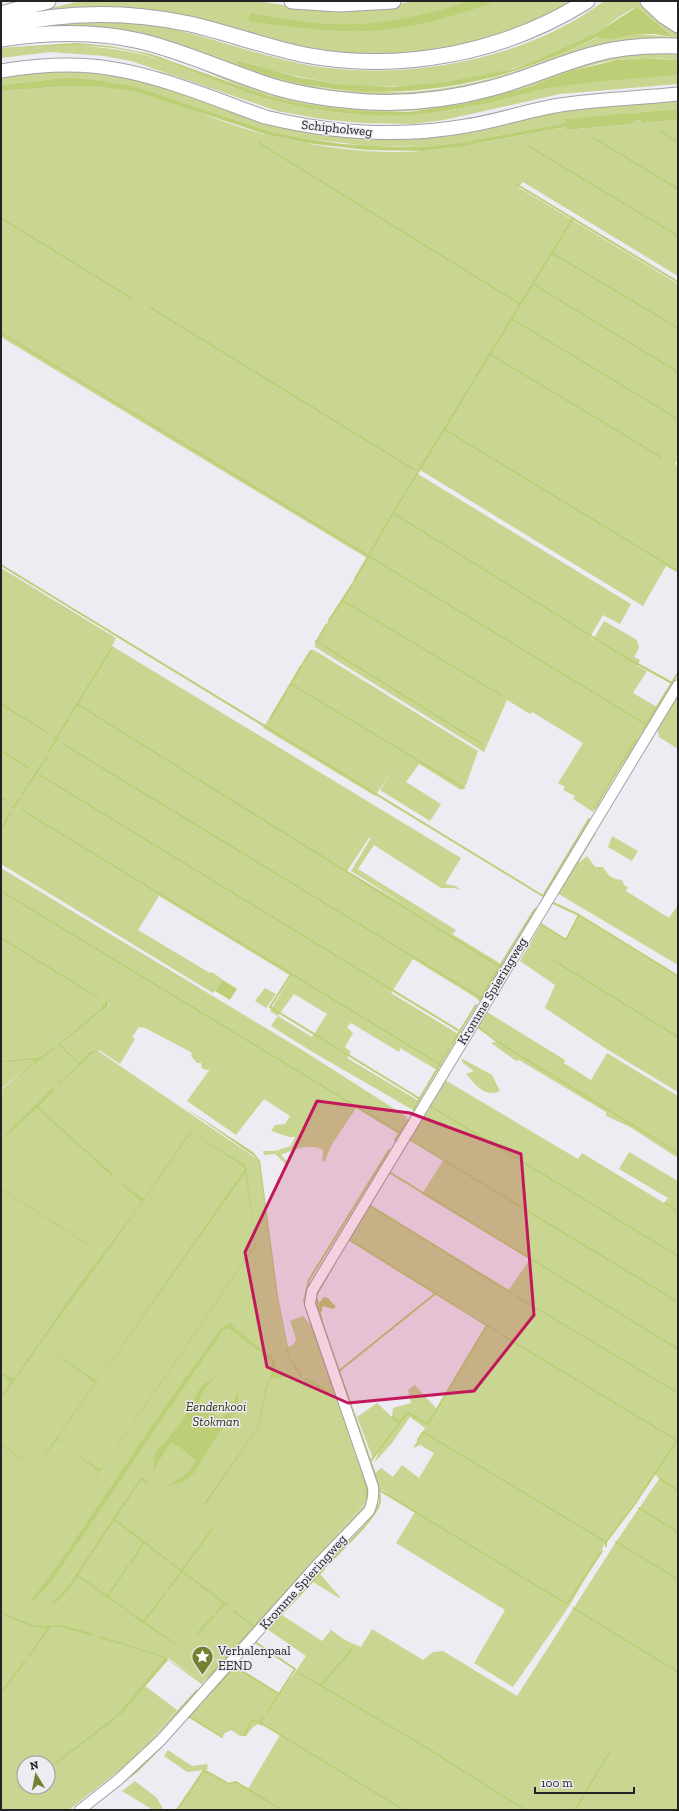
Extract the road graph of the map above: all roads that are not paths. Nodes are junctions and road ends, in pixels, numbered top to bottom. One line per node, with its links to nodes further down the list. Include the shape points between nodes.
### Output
1 (48, 1): 8 (highway)
2 (292, 1): 3 (highway, via 339,4)
3 (393, 1)
4 (587, 1): 10 (highway, via 539,26 496,42 450,54 390,61 354,61 305,55 191,24 127,15 64,16)
5 (648, 1): 9 (highway)
6 (664, 1): 7 (highway)
7 (678, 12)
8 (1, 14)
9 (678, 25)
10 (1, 27)
11 (1, 39): 12 (highway, via 54,33 114,36 166,48 279,88 343,100 390,102 440,98 493,88 616,49)
12 (678, 46)
13 (1, 70): 14 (main road, Schipholweg, via 60,65 113,68 145,75 284,122 338,131 388,134 460,127 560,105)
14 (678, 94)
15 (678, 685): 16 (street, Kromme Spieringweg, via 307,1298 373,1487 372,1504 161,1740 118,1780)
16 (80, 1810)

